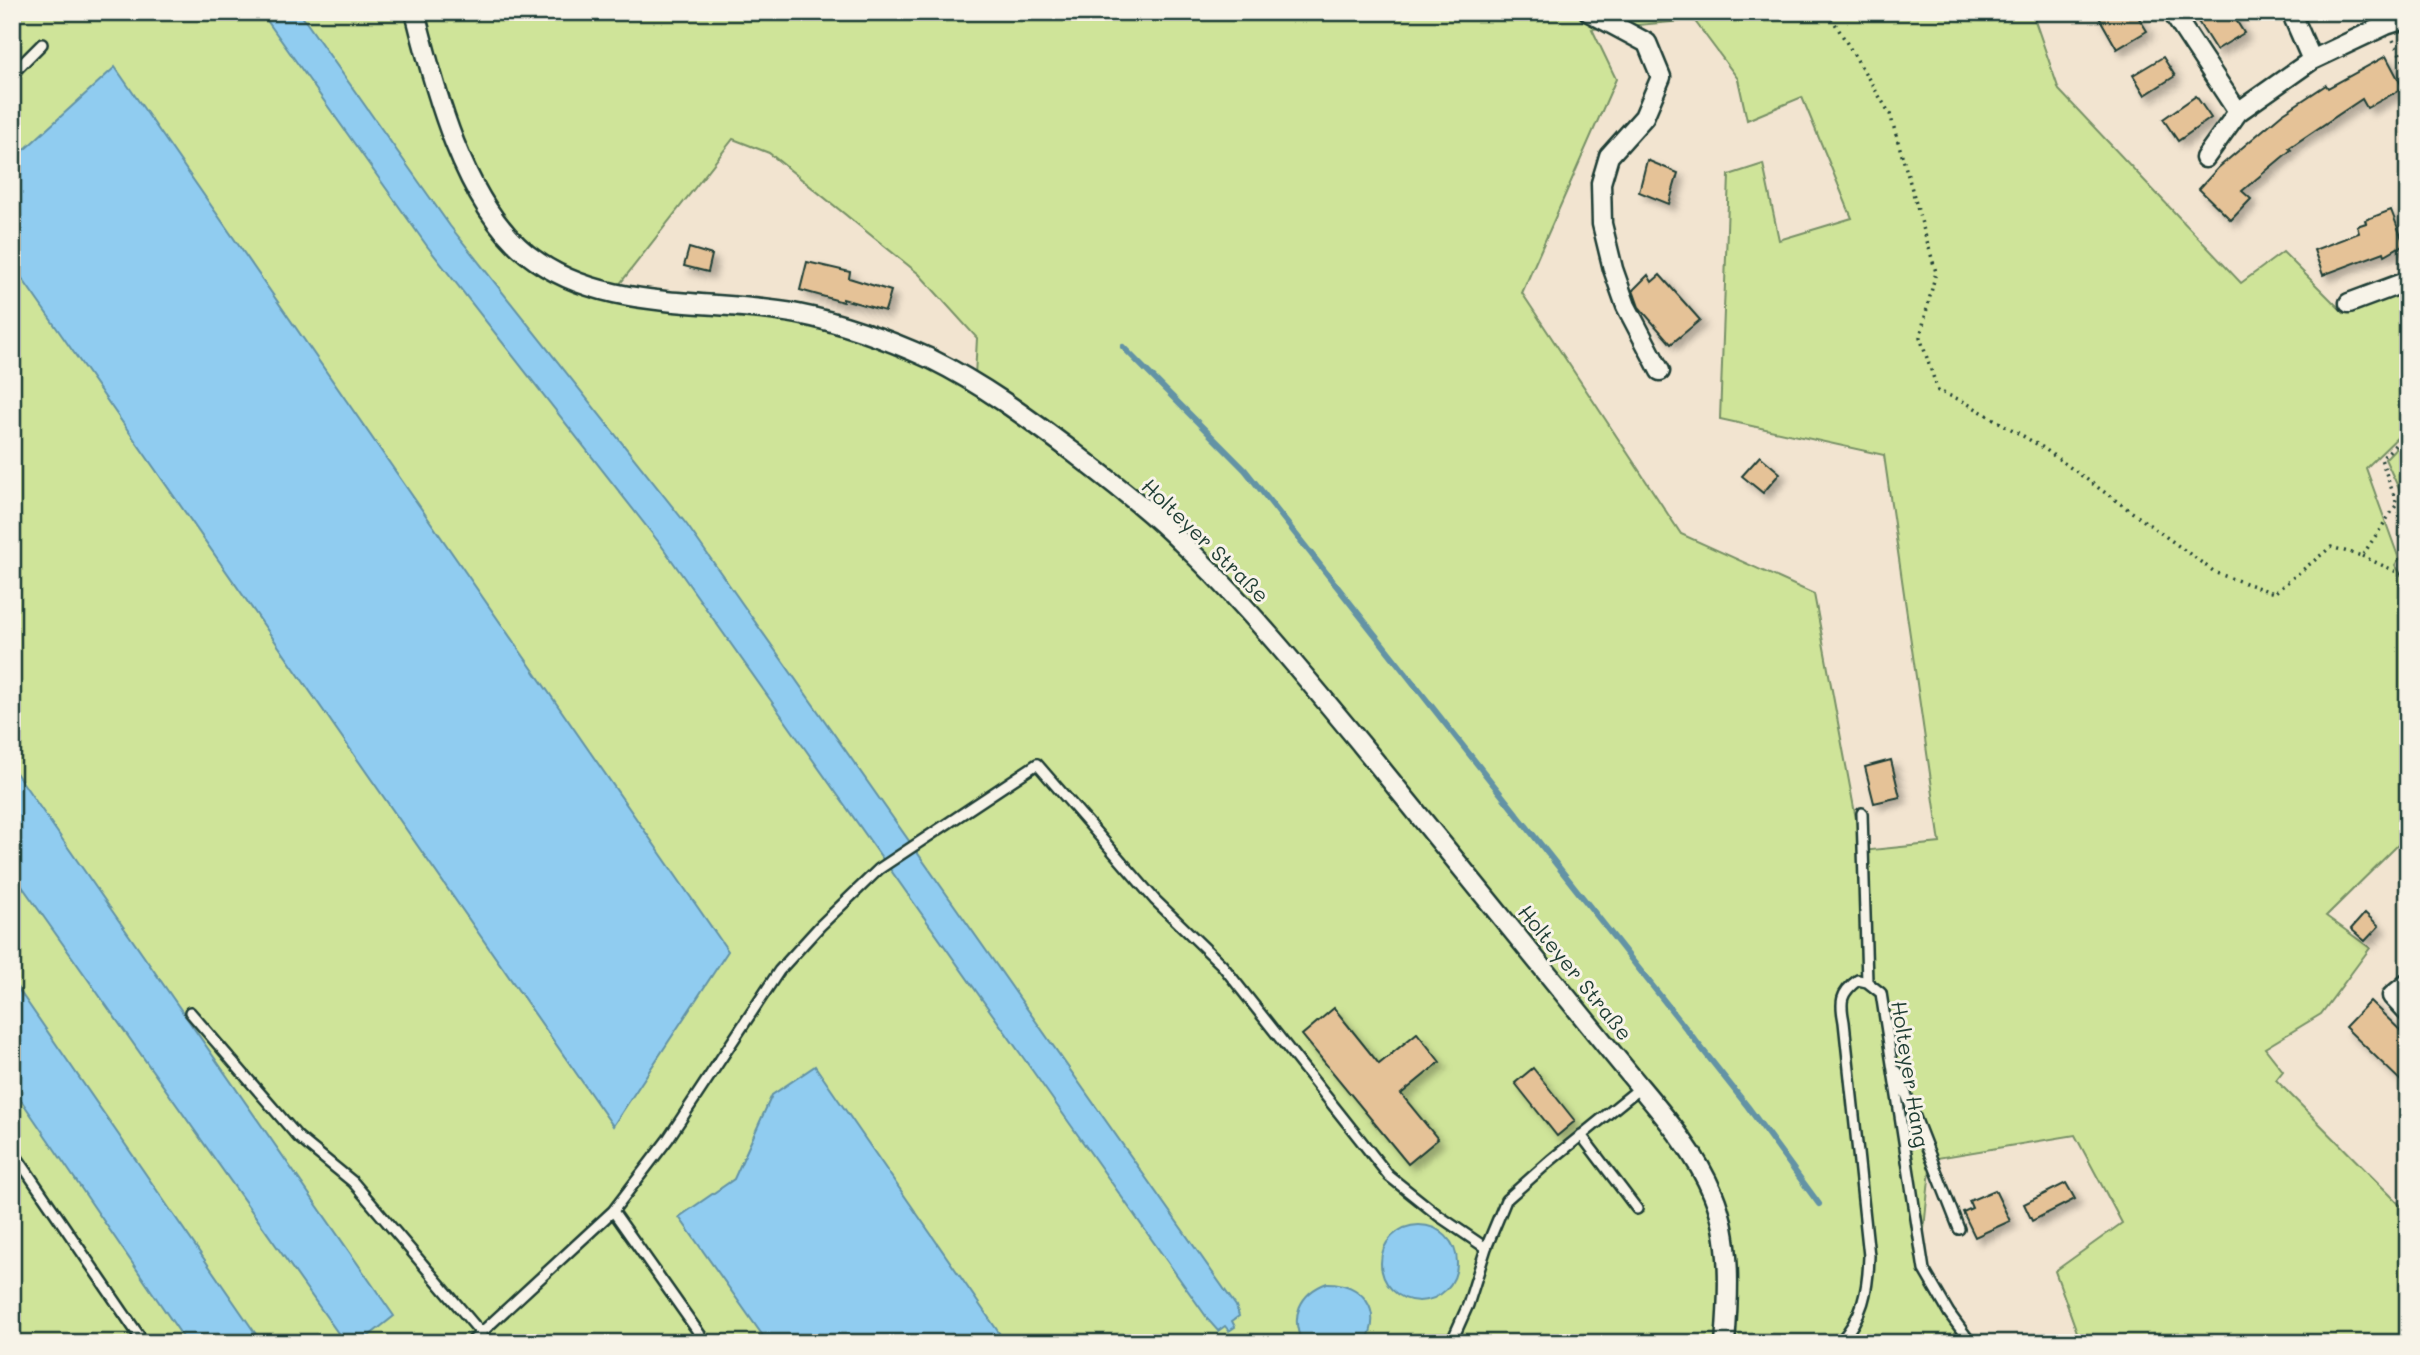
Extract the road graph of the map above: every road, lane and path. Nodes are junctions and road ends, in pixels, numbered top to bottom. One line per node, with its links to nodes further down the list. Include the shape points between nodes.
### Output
1 (415, 12): 26 (street, Holteyer Straße, via 433,84 464,164 499,226 527,254 575,281 618,294 798,314 860,331 974,381 1046,432 1132,498 1213,573 1313,686)
2 (1589, 12): 16 (street, via 1647,43 1661,77 1644,117 1609,156 1601,183 1602,224 1613,269 1626,306)
3 (1828, 12): 18 (path, via 1894,127 1936,272 1920,337 1938,391 2042,447 2216,573 2274,593 2331,547)
4 (2172, 12): 12 (street)
5 (2291, 12): 9 (street)
6 (2408, 18): 7 (street)
7 (2386, 25): 9 (street); 10 (path)
8 (42, 44): 11 (lane)
9 (2312, 60): 12 (street)
10 (2408, 70)
11 (12, 74)
12 (2238, 112): 13 (street)
13 (2206, 158)
14 (2408, 281): 15 (street)
15 (2349, 303)
16 (1660, 371)
17 (2408, 432): 18 (path, via 2381,459 2397,504)
18 (2362, 556): 19 (path)
19 (2408, 577)
20 (1861, 813): 21 (lane)
21 (1867, 982): 25 (lane, Holteyer Hang, via 1881,993); 39 (lane, Holteyer Hang, via 1858,980 1847,988 1840,1004 1869,1256 1862,1309)
22 (2408, 983): 24 (street, via 2392,996)
23 (190, 1012): 33 (lane, via 298,1137 353,1182)
24 (2408, 1013)
25 (1890, 1054): 31 (lane); 40 (lane, Holteyer Hang, via 1924,1270)
26 (1641, 1087): 27 (lane); 38 (street, Holteyer Straße, via 1696,1161 1713,1192 1727,1255)
27 (1581, 1135): 29 (lane); 32 (lane, via 1506,1200)
28 (12, 1150): 34 (lane)
29 (1637, 1209)
30 (613, 1211): 32 (lane, via 668,1139 779,971 820,926 879,869 1037,764 1155,900 1222,965 1389,1175); 33 (lane); 36 (lane)
31 (1959, 1229)
32 (1486, 1248): 37 (lane)
33 (481, 1333): 35 (lane)
34 (144, 1343)
35 (471, 1343)
36 (706, 1343)
37 (1451, 1343)
38 (1725, 1343)
39 (1839, 1343)
40 (1971, 1343)

